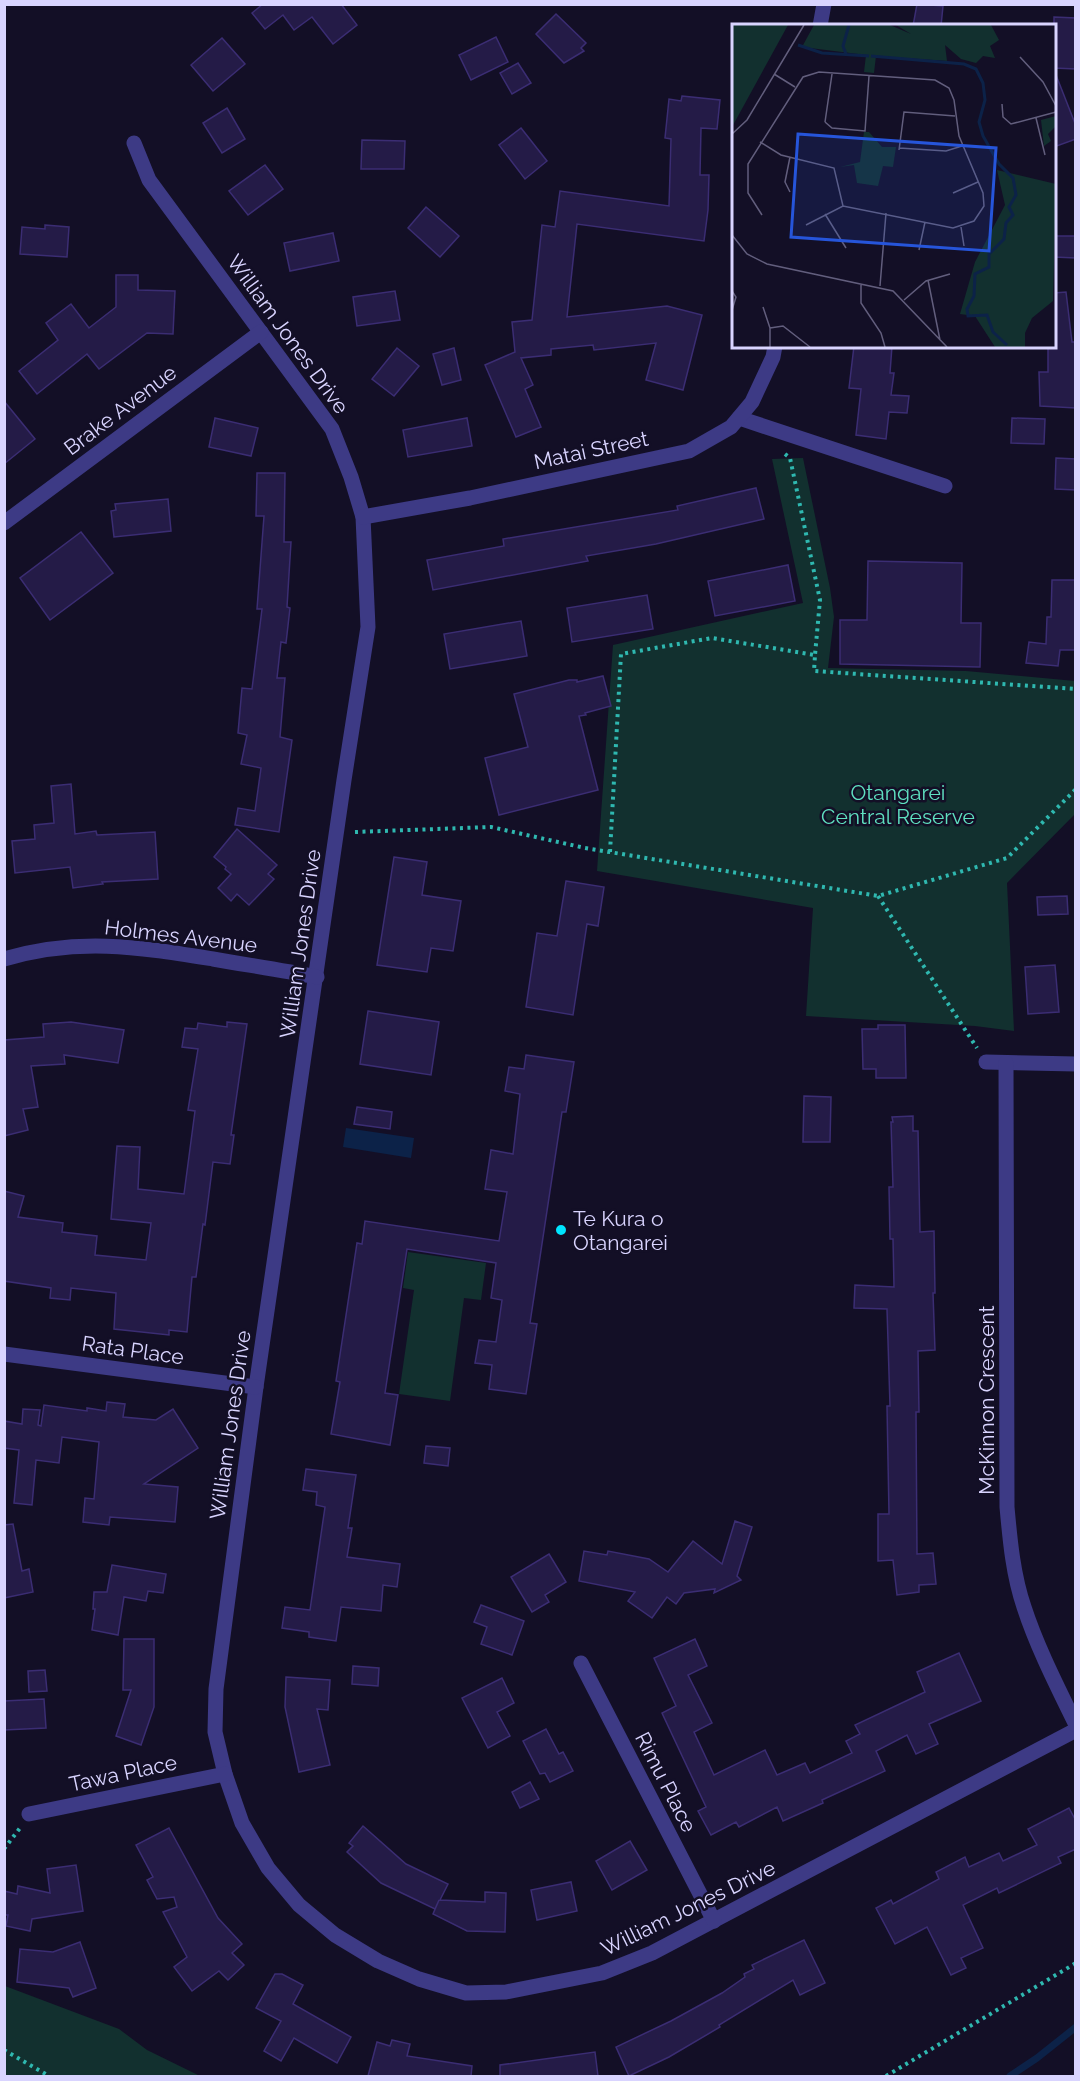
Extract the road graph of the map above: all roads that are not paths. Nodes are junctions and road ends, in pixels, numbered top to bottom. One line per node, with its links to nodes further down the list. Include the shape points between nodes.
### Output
1 (824, 4): 2 (street)
2 (820, 24)
3 (134, 142): 4 (street, William Jones Drive, via 149,180)
4 (261, 332): 8 (street, William Jones Drive, via 332,429); 9 (street, Brake Avenue)
5 (775, 348): 6 (street, Matai Street, via 752,402)
6 (739, 417): 7 (street); 8 (street, Matai Street, via 731,427 689,451)
7 (945, 486)
8 (363, 517): 11 (street, William Jones Drive, via 368,627)
9 (4, 522)
10 (4, 959): 11 (street, Holmes Avenue, via 34,950 98,945 143,948)
11 (316, 977): 16 (street, William Jones Drive)
12 (986, 1062): 13 (street)
13 (1006, 1063): 14 (street); 18 (street, McKinnon Crescent, via 1007,1507 1012,1556 1023,1605)
14 (1076, 1064)
15 (4, 1354): 16 (street, Rata Place)
16 (255, 1387): 20 (street, William Jones Drive, via 216,1689 215,1732)
17 (580, 1663): 22 (street, Rimu Place)
18 (1076, 1725)
19 (1076, 1730): 22 (street, William Jones Drive)
20 (225, 1774): 21 (street, Tawa Place); 22 (street, William Jones Drive, via 242,1823 268,1868 299,1905 336,1935 378,1961 466,1993 506,1992 602,1973)
21 (29, 1814)
22 (714, 1921)

